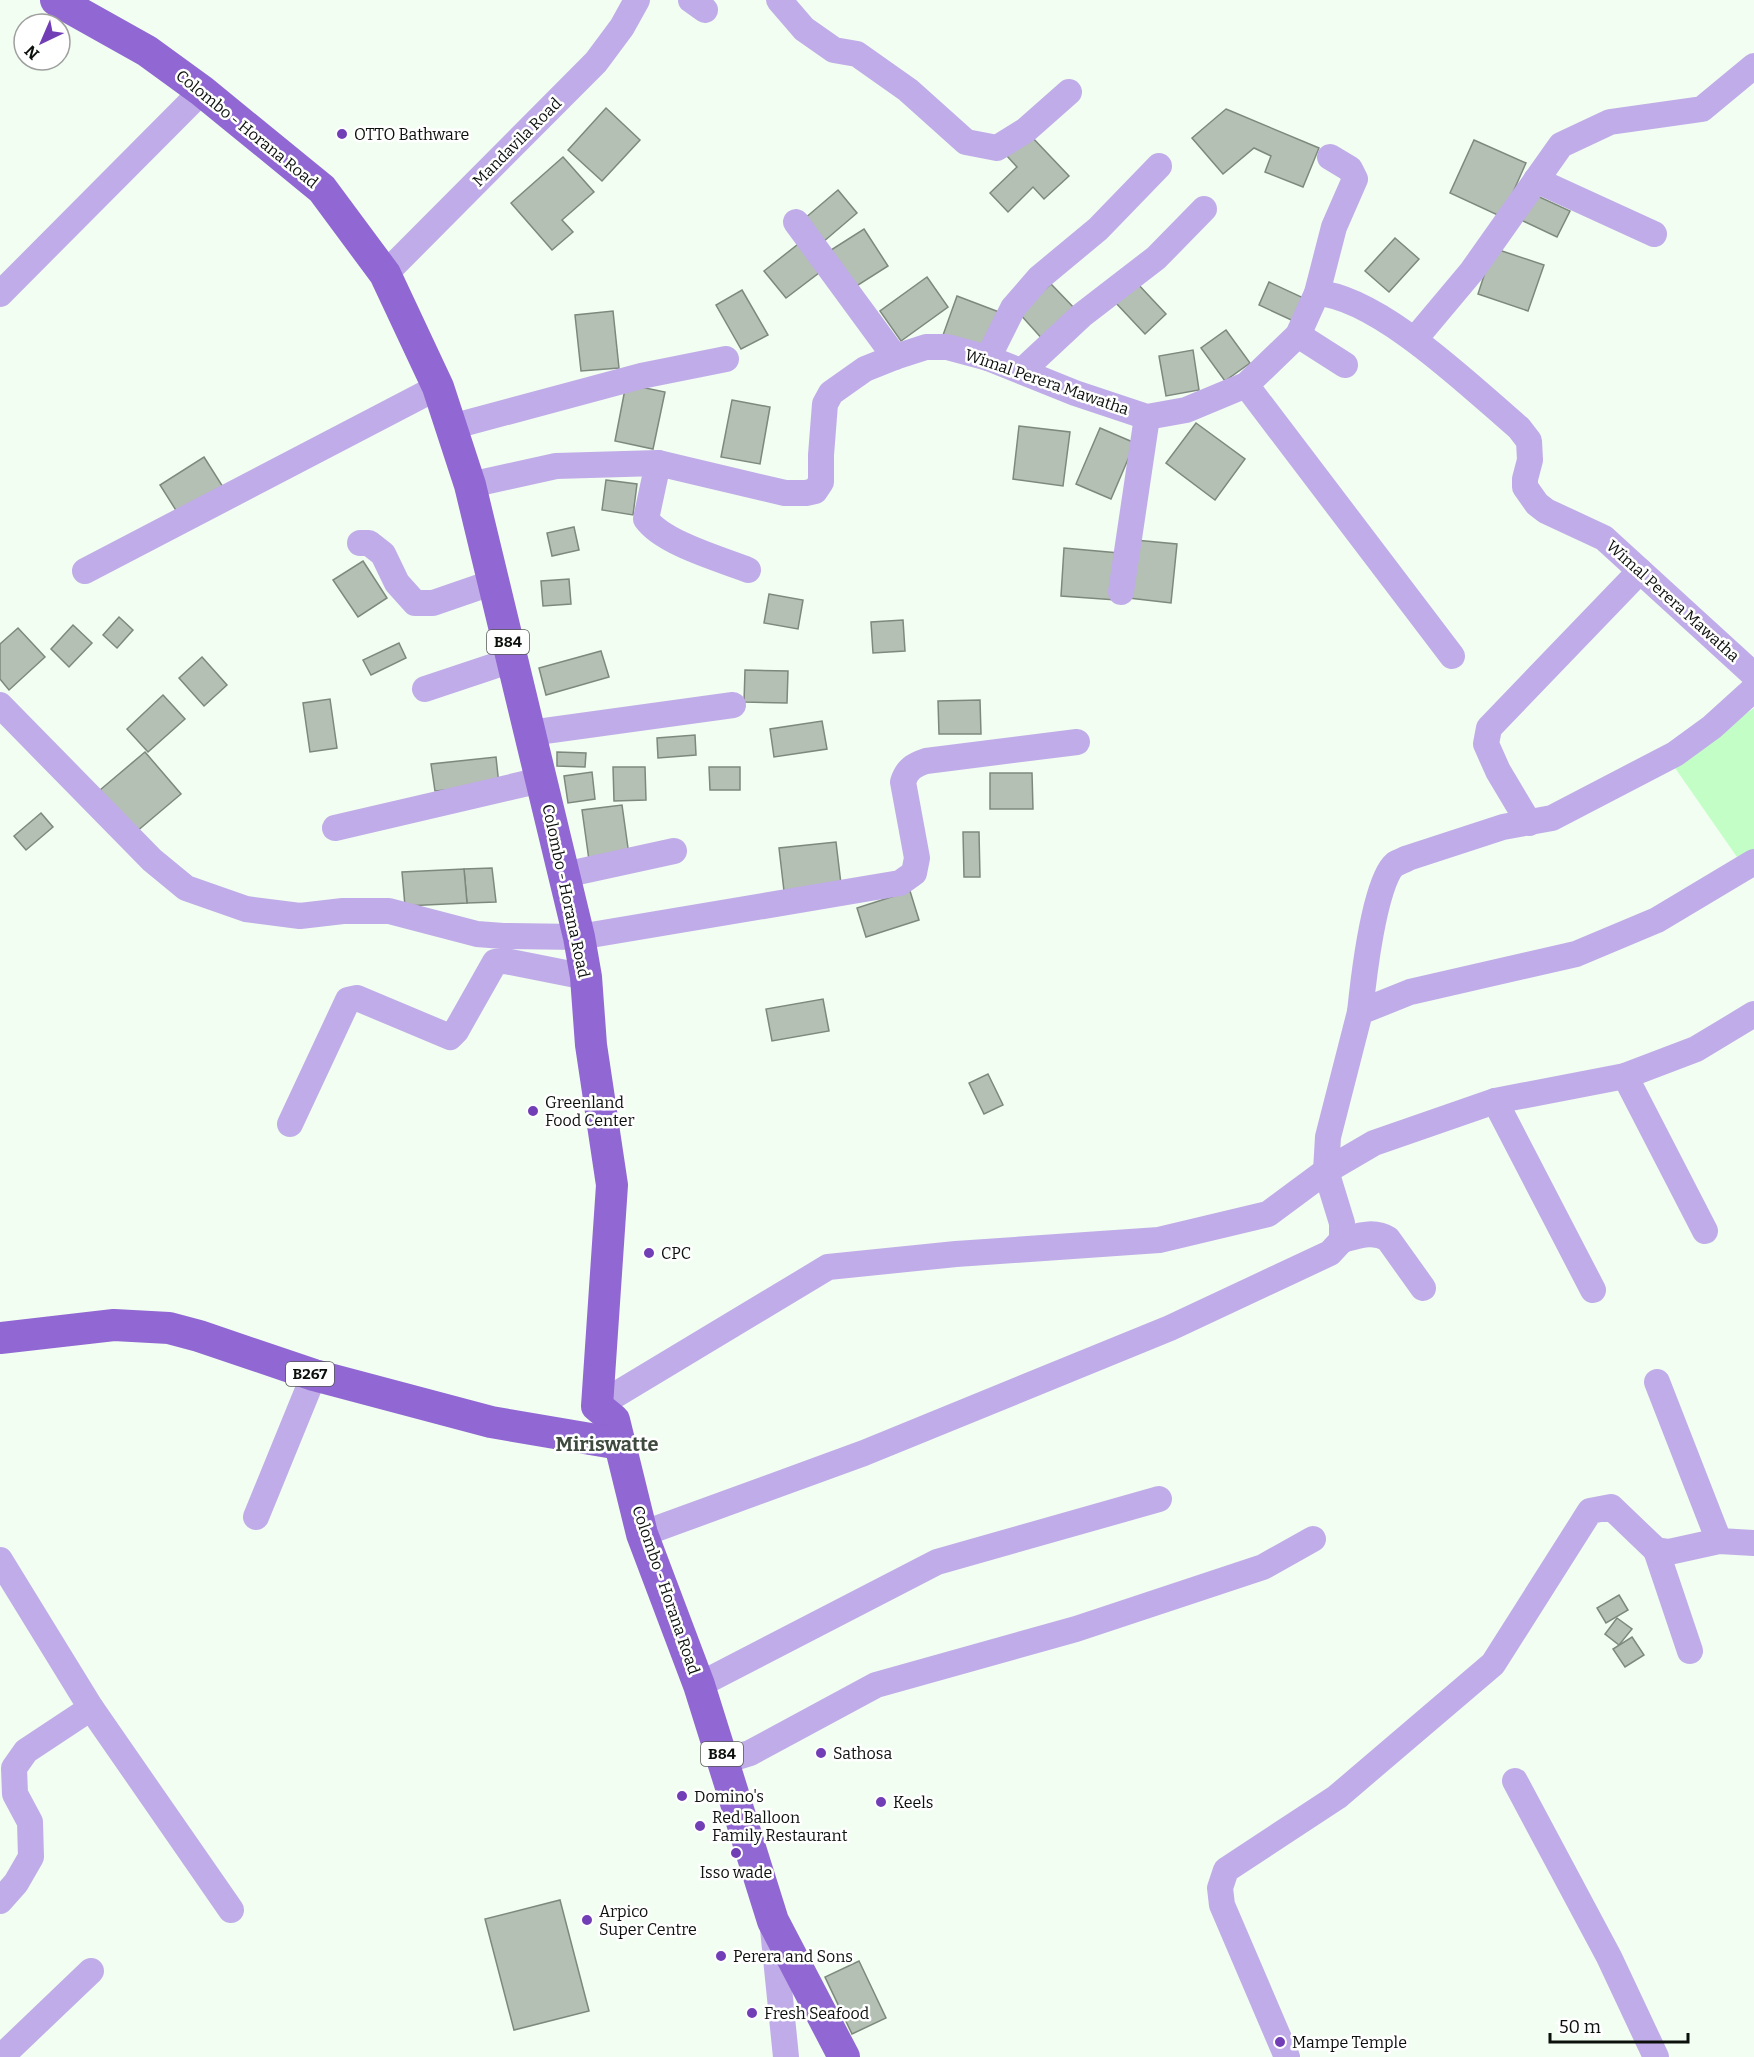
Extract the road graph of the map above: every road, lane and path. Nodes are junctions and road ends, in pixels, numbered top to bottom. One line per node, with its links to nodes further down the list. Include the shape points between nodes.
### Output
1 (56, 0): 5 (main road, Colombo - Horana Road / B84, via 147,51)
2 (637, 0): 13 (street, Mandavila Road, via 596,62)
3 (779, 0): 6 (street, via 804,28 834,50 857,54 908,90 966,142 997,148 1026,130)
4 (1754, 66): 9 (street, via 1702,109 1610,122 1562,145)
5 (202, 91): 13 (main road, Colombo - Horana Road / B84, via 322,189); 15 (street)
6 (1070, 92)
7 (1330, 157): 14 (street, via 1350,169 1355,178 1334,227)
8 (1159, 165): 19 (street, via 1098,229 1032,286 1013,308)
9 (1536, 180): 12 (street); 17 (street, via 1472,271)
10 (1204, 209): 22 (street, via 1155,258 1082,315)
11 (796, 222): 18 (street)
12 (1654, 234)
13 (385, 274): 24 (main road, Colombo - Horana Road / B84)
14 (1317, 292): 16 (street, Wimal Perera Mawatha); 17 (street, Wimal Perera Mawatha, via 1359,305)
15 (0, 294)
16 (1298, 335): 21 (street); 23 (street, Wimal Perera Mawatha)
17 (1415, 339): 32 (street, Wimal Perera Mawatha, via 1519,428 1529,441 1525,487 1537,504 1604,538)
18 (895, 357): 19 (street, Wimal Perera Mawatha, via 926,347 947,347); 27 (street, Wimal Perera Mawatha, via 866,369 828,398 821,483 815,491 785,493)
19 (987, 358): 22 (street, Wimal Perera Mawatha)
20 (726, 359): 26 (street, via 641,376)
21 (1345, 365)
22 (1022, 371): 25 (street, Wimal Perera Mawatha)
23 (1246, 385): 25 (street, Wimal Perera Mawatha, via 1186,410); 35 (street)
24 (438, 387): 26 (main road, Colombo - Horana Road / B84); 31 (street)
25 (1147, 417): 34 (street)
26 (451, 427): 28 (main road, Colombo - Horana Road / B84)
27 (658, 464): 28 (street, Wimal Perera Mawatha, via 556,466); 30 (street, via 646,519 650,524 666,537)
28 (470, 485): 33 (main road, Colombo - Horana Road / B84)
29 (360, 543): 33 (street, via 369,543 382,554 397,583 415,603 433,603)
30 (748, 570)
31 (85, 571)
32 (1640, 571): 37 (street, Wimal Perera Mawatha); 45 (street, via 1489,728 1486,744)
33 (494, 582): 36 (main road, Colombo - Horana Road / B84)
34 (1121, 592)
35 (1452, 656)
36 (512, 660): 38 (street); 42 (main road, Colombo - Horana Road / B84)
37 (1754, 675)
38 (425, 689)
39 (1754, 689): 45 (street, via 1712,728 1675,754 1552,818)
40 (0, 705): 50 (street, via 152,860 186,888 246,909 300,916 389,911 477,934)
41 (733, 705): 42 (street)
42 (530, 733): 44 (main road, Colombo - Horana Road / B84)
43 (1077, 742): 50 (street, via 926,761 911,767 903,782 917,858 914,873 900,883)
44 (541, 780): 46 (street); 49 (main road, Colombo - Horana Road / B84)
45 (1529, 823): 52 (street, via 1503,827 1394,865 1384,883 1374,919)
46 (335, 828)
47 (674, 851): 49 (street)
48 (1754, 862): 52 (street, via 1657,920 1576,954 1420,989)
49 (564, 875): 50 (main road, Colombo - Horana Road / B84)
50 (579, 937): 51 (main road, Colombo - Horana Road / B84)
51 (586, 977): 56 (street, via 495,962 450,1037 357,998 348,1000); 65 (main road, Colombo - Horana Road / B84, via 591,1045 612,1185)
52 (1360, 1012): 57 (street, via 1328,1137)
53 (1754, 1014): 54 (street, via 1696,1049)
54 (1625, 1076): 55 (street); 58 (street)
55 (1495, 1101): 57 (street, via 1374,1143); 61 (street)
56 (290, 1124)
57 (1326, 1171): 59 (street, via 1342,1223); 65 (street, via 1268,1214 1159,1240 828,1267)
58 (1705, 1231)
59 (1342, 1240): 60 (street, via 1380,1234 1388,1239); 69 (street, via 1330,1253 1170,1328 864,1453)
60 (1423, 1288)
61 (1593, 1290)
62 (0, 1338): 63 (main road, B267, via 114,1325 169,1328)
63 (314, 1375): 66 (main road, B267, via 491,1422); 68 (street)
64 (1657, 1382): 71 (street)
65 (597, 1407): 66 (main road, Colombo - Horana Road / B84, via 614,1420)
66 (620, 1444): 69 (main road, Colombo - Horana Road / B84)
67 (1159, 1499): 76 (street, via 937,1562)
68 (256, 1517)
69 (642, 1534): 76 (main road, Colombo - Horana Road / B84)
70 (1313, 1539): 78 (street, via 1263,1567 1076,1629 876,1685 750,1753)
71 (1719, 1541): 72 (street); 73 (street, via 1669,1552)
72 (1754, 1543)
73 (1656, 1550): 75 (street); 88 (street, via 1611,1507 1590,1511 1493,1664 1336,1797 1226,1870 1220,1888 1222,1905)
74 (0, 1560): 77 (street)
75 (1690, 1651)
76 (699, 1685): 78 (main road, Colombo - Horana Road / B84)
77 (91, 1708): 80 (street, via 27,1750); 82 (street)
78 (724, 1761): 83 (main road, Colombo - Horana Road / B84)
79 (1515, 1781): 89 (street, via 1609,1957)
80 (7, 1784): 81 (street, via 30,1822 31,1857)
81 (0, 1901)
82 (231, 1910)
83 (773, 1921): 86 (street); 87 (main road, Colombo - Horana Road / B84)
84 (91, 1971): 85 (street)
85 (1, 2057)
86 (786, 2057)
87 (844, 2057)
88 (1287, 2057)
89 (1656, 2057)

